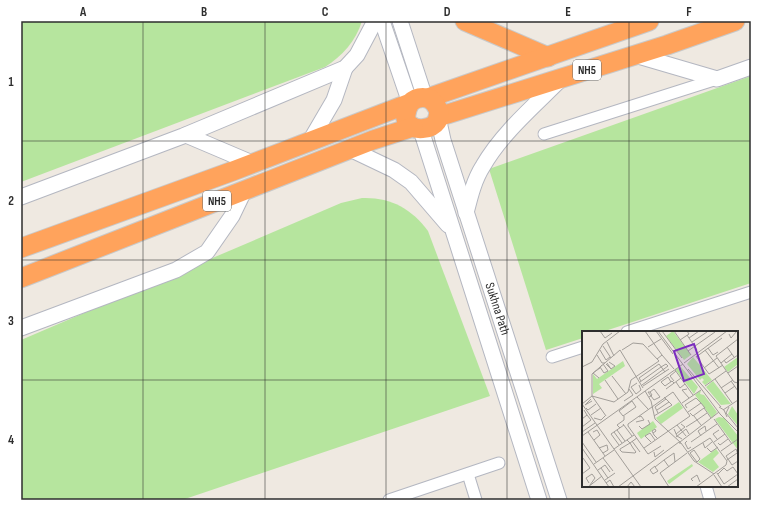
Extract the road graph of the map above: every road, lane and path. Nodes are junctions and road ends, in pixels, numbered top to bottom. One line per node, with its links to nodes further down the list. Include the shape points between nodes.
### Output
1 (375, 21): 11 (main road, via 357,55)
2 (382, 21): 14 (main road)
3 (400, 21): 14 (main road)
4 (465, 21): 9 (highway)
5 (649, 21): 7 (highway, NH5)
6 (735, 21): 8 (highway, NH5)
7 (615, 27): 9 (highway, NH5)
8 (635, 55): 12 (highway, NH5); 13 (main road)
9 (548, 57): 14 (highway, NH5)
10 (751, 67): 13 (main road)
11 (345, 68): 18 (main road); 19 (main road, via 334,100)
12 (562, 78): 15 (highway, NH5); 24 (main road, via 493,150 475,183)
13 (717, 79): 17 (street)
14 (421, 100): 15 (highway, via 434,103 438,110); 16 (highway, via 406,116 408,123); 19 (highway, NH5)
15 (438, 118): 16 (highway, NH5, via 429,129); 24 (main road, Sukhna Path)
16 (417, 129): 20 (highway, NH5); 25 (main road, Sukhna Path)
17 (544, 134)
18 (186, 135): 21 (main road); 23 (main road)
19 (310, 141): 21 (highway, NH5)
20 (350, 149): 22 (highway, NH5); 25 (main road, via 394,170 411,182)
21 (252, 163): 26 (highway, NH5)
22 (244, 191): 27 (highway, NH5); 30 (main road, via 232,216 207,252 176,270)
23 (21, 197)
24 (466, 212): 40 (main road, Sukhna Path)
25 (454, 234): 39 (main road, Sukhna Path)
26 (21, 248)
27 (21, 278)
28 (751, 292): 29 (street)
29 (657, 327): 31 (street)
30 (21, 328)
31 (633, 331)
32 (582, 347): 33 (street)
33 (552, 357)
34 (499, 463): 35 (street)
35 (468, 474): 37 (street); 38 (street)
36 (706, 487): 41 (street)
37 (389, 500)
38 (476, 500)
39 (539, 500)
40 (559, 500)
41 (710, 500)

